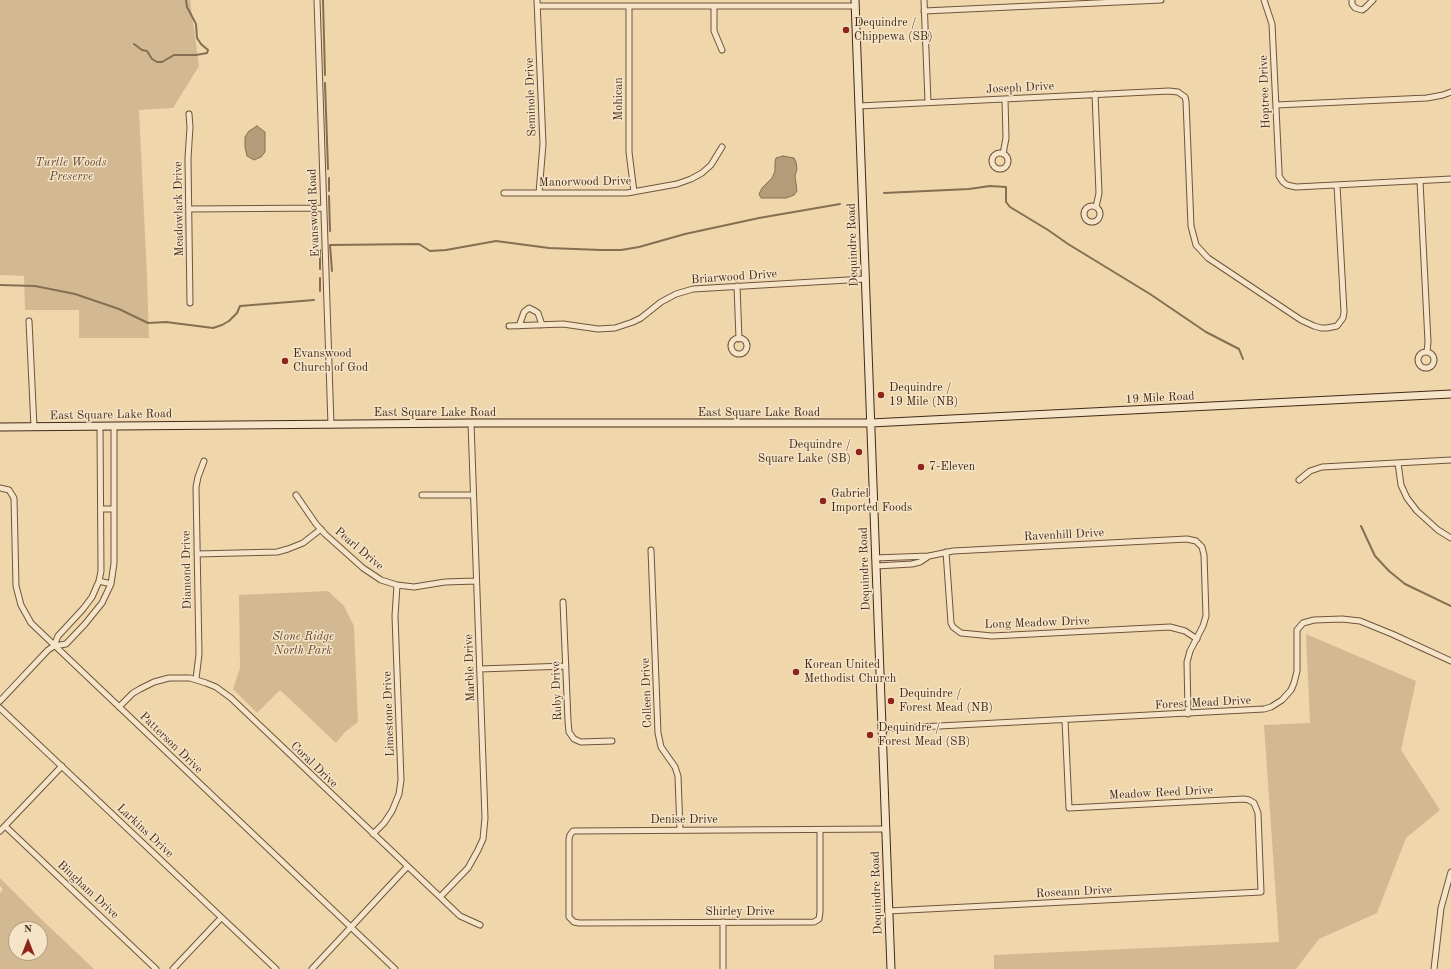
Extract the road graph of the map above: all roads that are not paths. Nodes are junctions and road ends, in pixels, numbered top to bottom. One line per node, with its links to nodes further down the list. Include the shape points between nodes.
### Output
1 (317, 0): 29 (street, Evanswood Road)
2 (924, 0): 11 (street)
3 (1161, 0): 11 (street)
4 (1264, 0): 17 (street, Hoptree Drive, via 1272,24)
5 (1352, 0): 6 (street, via 1355,8 1362,10)
6 (1372, 0)
7 (537, 3): 9 (street); 27 (street, Seminole Drive, via 543,144)
8 (855, 3): 10 (street); 18 (main road, Dequindre Road)
9 (629, 6): 10 (street); 25 (street, Mohican, via 629,152)
10 (714, 6): 12 (street, via 714,31)
11 (924, 11): 16 (street)
12 (722, 50)
13 (1451, 92): 17 (street, via 1427,98)
14 (1095, 94): 15 (street, Joseph Drive); 24 (street, Joseph Drive, via 1169,91 1185,97 1191,226 1196,245 1208,258 1308,324 1327,328 1337,326 1344,312); 28 (street, via 1099,193)
15 (1005, 99): 16 (street, Joseph Drive); 21 (street, via 1006,138)
16 (928, 102): 18 (street, Joseph Drive)
17 (1276, 105): 24 (street, Hoptree Drive, via 1278,171 1283,182 1296,187)
18 (859, 106): 31 (main road, Dequindre Road)
19 (189, 114): 30 (street, Meadowlark Drive)
20 (722, 147): 25 (street, Manorwood Drive, via 711,165 695,177 677,184)
21 (1003, 154)
22 (1451, 179): 23 (street)
23 (1420, 180): 24 (street); 39 (street)
24 (1337, 185)
25 (634, 192): 27 (street, Manorwood Drive)
26 (504, 193): 27 (street, Manorwood Drive)
27 (539, 193)
28 (1096, 207)
29 (324, 208): 30 (street); 43 (street, Evanswood Road)
30 (189, 209): 33 (street, Meadowlark Drive)
31 (865, 279): 32 (street, Briarwood Drive); 42 (main road, Dequindre Road)
32 (737, 286): 35 (street, Briarwood Drive, via 704,287 684,291 668,298 633,322 615,328); 38 (street)
33 (190, 303)
34 (29, 321): 47 (street)
35 (542, 325): 37 (street, Briarwood Drive); 37 (street, via 538,314 530,308 524,312)
36 (509, 326): 37 (street, Briarwood Drive)
37 (519, 326)
38 (739, 338)
39 (1427, 352)
40 (1451, 394): 42 (main road, 19 Mile Road)
41 (470, 423): 42 (main road, East Square Lake Road); 43 (main road, East Square Lake Road); 55 (street, Marble Drive)
42 (870, 423): 64 (main road, Dequindre Road)
43 (331, 424): 45 (main road, East Square Lake Road)
44 (100, 426): 45 (main road, East Square Lake Road); 47 (main road, East Square Lake Road); 56 (street)
45 (114, 426): 57 (street)
46 (0, 427): 47 (main road, East Square Lake Road)
47 (34, 427)
48 (1451, 460): 50 (street)
49 (204, 461): 62 (street, Diamond Drive, via 196,487)
50 (1398, 463): 51 (street, via 1322,467 1310,471); 59 (street, via 1401,485 1407,498 1417,511)
51 (1299, 480)
52 (0, 488): 72 (street, Patterson Drive, via 6,488 12,493 14,500 18,595 26,616)
53 (296, 494): 58 (street, Pearl Drive)
54 (422, 495): 55 (street)
55 (473, 495): 67 (street, Marble Drive)
56 (102, 509): 57 (street); 66 (street, via 102,560)
57 (114, 509): 68 (street, via 114,563)
58 (321, 529): 62 (street, via 303,543 277,552); 69 (street, Pearl Drive, via 371,574)
59 (1451, 538)
60 (651, 550): 86 (street, Colleen Drive, via 658,732 661,747 678,776)
61 (946, 552): 63 (street, Ravenhill Drive); 71 (street, Long Meadow Drive, via 951,623 961,632 992,636 1170,627 1185,631); 71 (street, Ravenhill Drive, via 1187,539 1196,541 1204,555 1206,616)
62 (197, 554): 76 (street, Diamond Drive, via 199,654)
63 (929, 556): 64 (street, Ravenhill Drive); 65 (street, Ravenhill Drive, via 912,564)
64 (875, 558): 65 (main road, Dequindre Road)
65 (876, 566): 82 (main road, Dequindre Road)
66 (99, 580): 68 (street); 72 (street, via 92,597 58,636)
67 (476, 581): 69 (street, Pearl Drive, via 418,586); 75 (street, Marble Drive)
68 (111, 584): 72 (street, via 102,603 86,624 66,644)
69 (397, 585): 90 (street, Limestone Drive, via 395,616 401,780 392,811)
70 (563, 602): 74 (street, Ruby Drive)
71 (1197, 639): 80 (street, via 1187,662)
72 (54, 646): 77 (street); 78 (street, Patterson Drive)
73 (1451, 661): 80 (street, Forest Mead Drive, via 1360,621 1307,621 1296,630 1296,677 1291,690 1282,700 1260,710)
74 (566, 666): 75 (street); 83 (street, Ruby Drive, via 568,727 571,736 581,742)
75 (480, 669): 94 (street, Marble Drive, via 485,801 483,839 468,868)
76 (196, 679): 78 (street, Coral Drive, via 177,678 154,682 133,693); 90 (street, Coral Drive, via 216,687 231,698)
77 (0, 701)
78 (119, 707): 100 (street, Patterson Drive)
79 (0, 708): 84 (street, Larkins Drive)
80 (1188, 714): 81 (street, Forest Mead Drive)
81 (1065, 720): 82 (street, Forest Mead Drive); 93 (street, Meadow Reed Drive, via 1069,808 1249,800 1254,803 1258,812)
82 (882, 729): 88 (main road, Dequindre Road)
83 (612, 741)
84 (62, 766): 85 (street); 96 (street, Larkins Drive)
85 (5, 826): 89 (street); 101 (street, Bingham Drive)
86 (680, 830): 87 (street, Denise Drive); 97 (street, Denise Drive, via 571,833 568,860)
87 (820, 830): 88 (street, Denise Drive); 98 (street, Shirley Drive, via 819,919 812,922)
88 (885, 830): 95 (main road, Dequindre Road)
89 (0, 831)
90 (373, 834): 91 (street, Coral Drive)
91 (407, 867): 94 (street, Coral Drive); 100 (street)
92 (1451, 872): 108 (street, via 1441,908)
93 (1260, 892): 95 (street, Roseann Drive)
94 (440, 898): 99 (street, Coral Drive, via 460,916)
95 (888, 911): 107 (main road, Dequindre Road)
96 (221, 918): 102 (street); 103 (street, Larkins Drive)
97 (571, 920): 98 (street, Shirley Drive, via 578,923)
98 (723, 922): 106 (street)
99 (480, 925)
100 (351, 928): 104 (street); 105 (street, Patterson Drive)
101 (156, 969)
102 (173, 969)
103 (276, 969)
104 (312, 969)
105 (395, 969)
106 (723, 969)
107 (891, 969)
108 (1434, 969)

